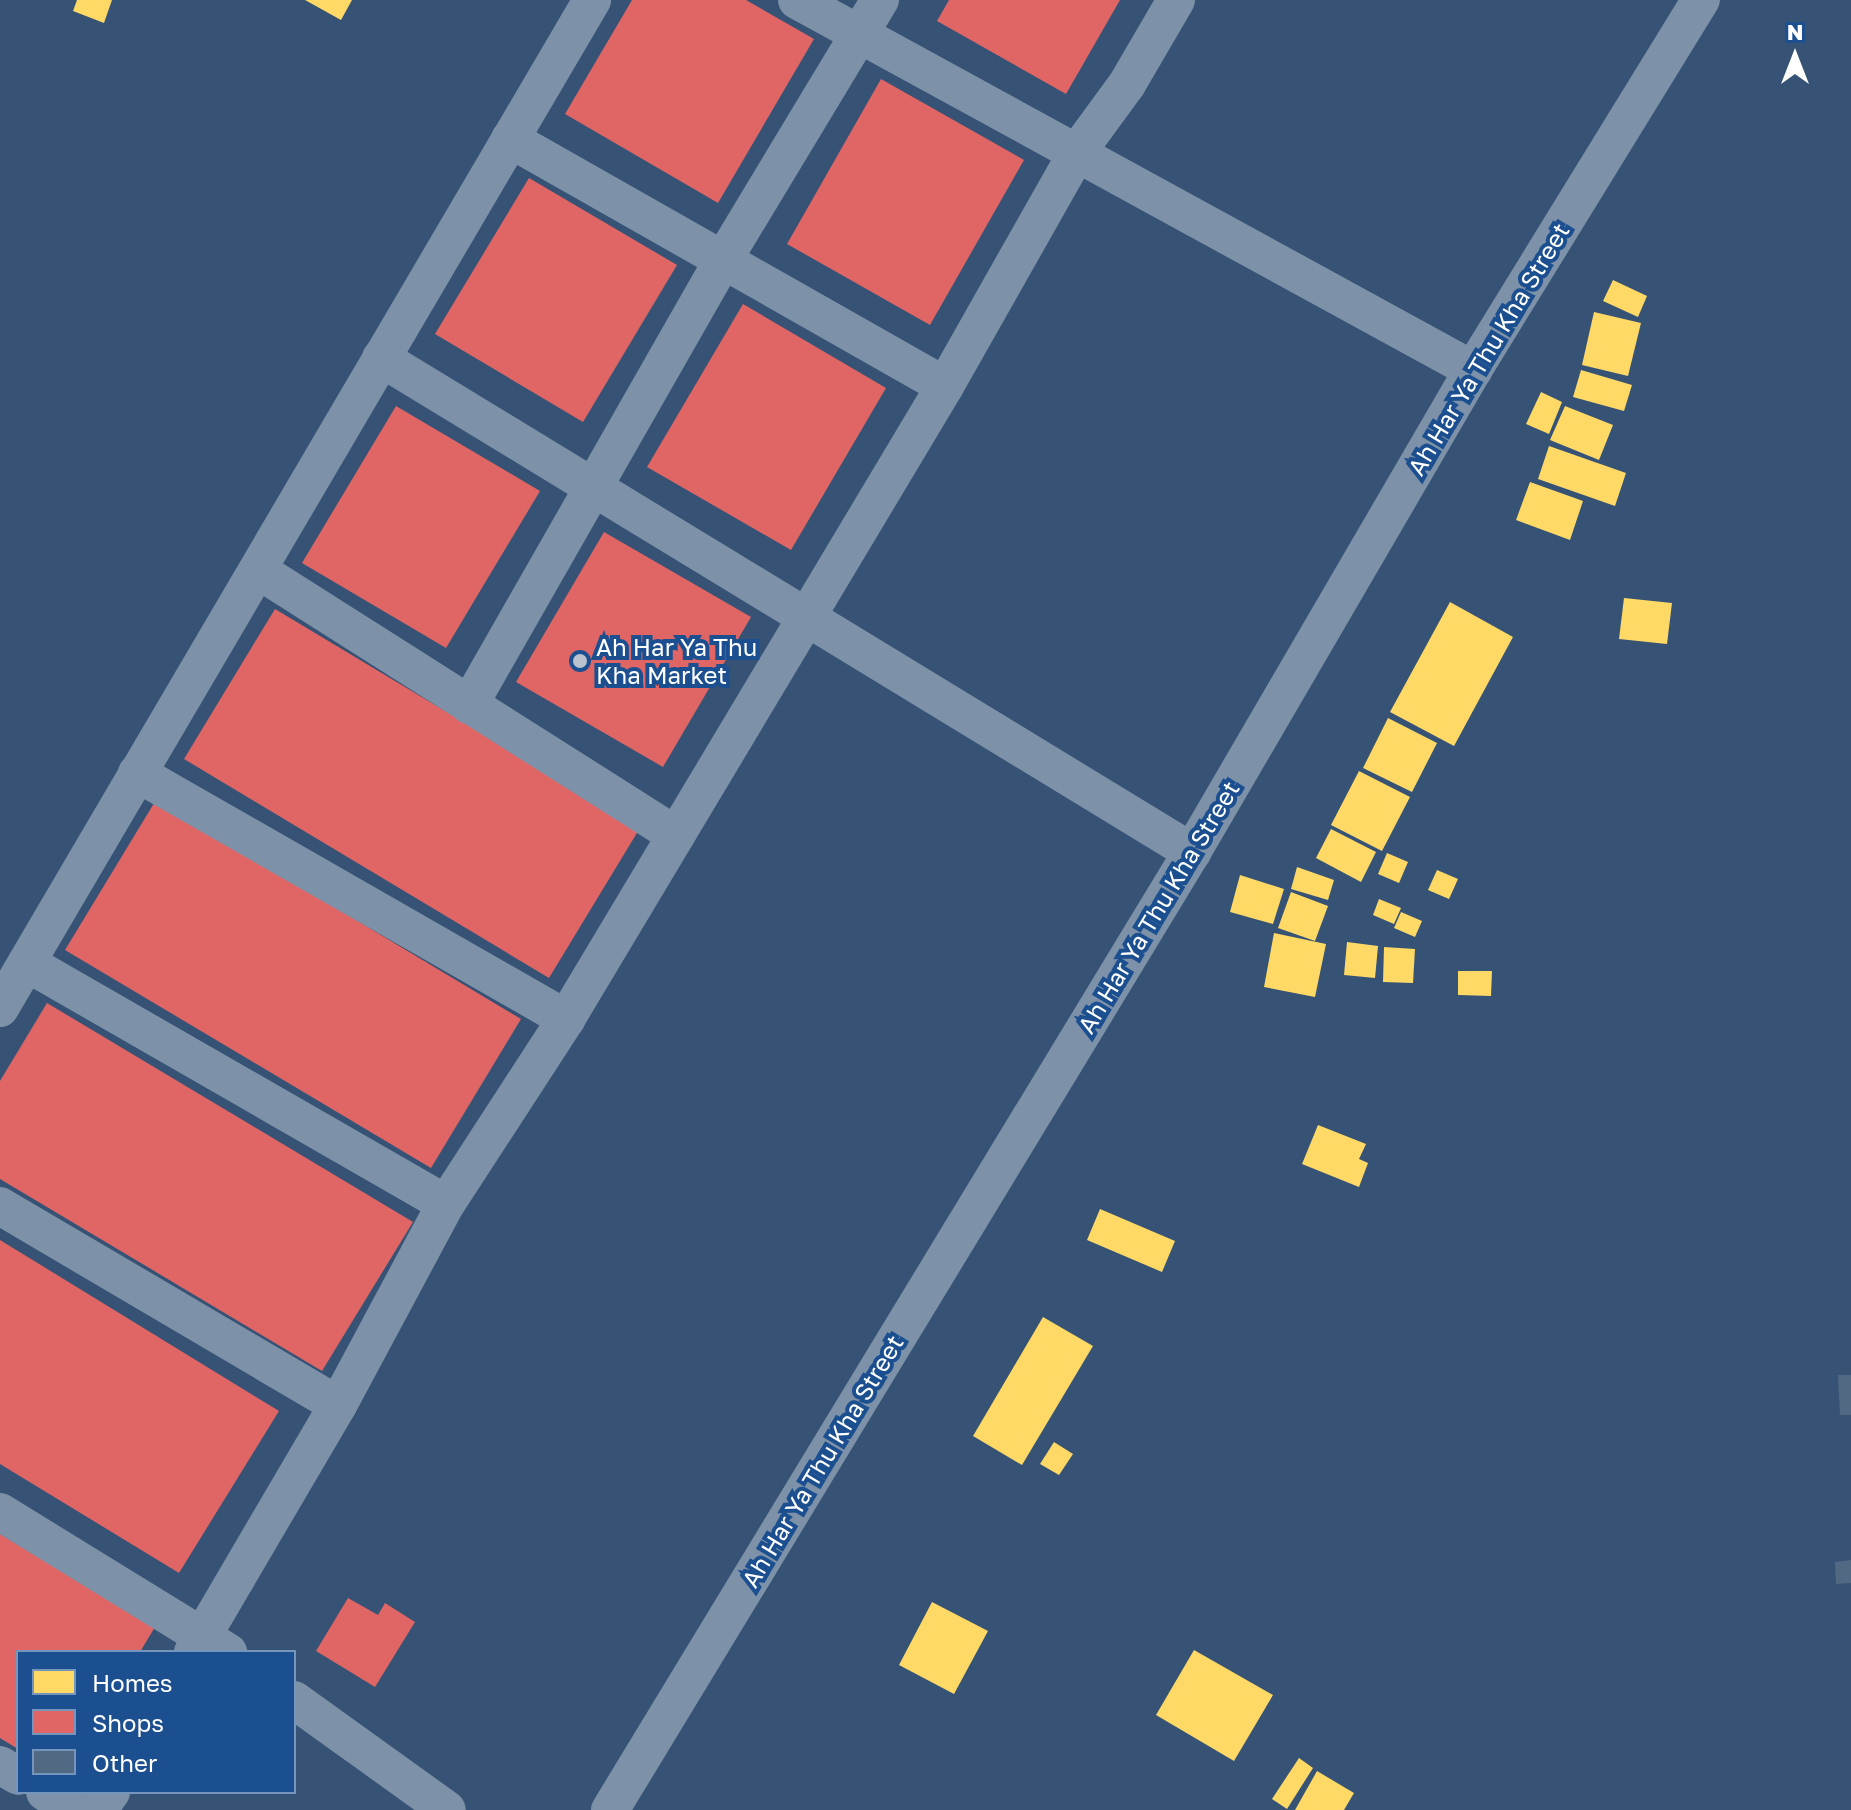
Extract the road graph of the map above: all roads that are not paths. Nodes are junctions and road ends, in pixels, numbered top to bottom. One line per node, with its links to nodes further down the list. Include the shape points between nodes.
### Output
1 (592, 0): 7 (street)
2 (797, 0): 6 (street)
3 (880, 0): 6 (street)
4 (1176, 0): 8 (street, via 1127,84)
5 (1701, 0): 11 (street, Ah Har Ya Thu Kha Street)
6 (859, 36): 8 (street); 9 (street)
7 (510, 139): 9 (street); 10 (street)
8 (1078, 151): 11 (street); 12 (street)
9 (723, 260): 12 (street); 13 (street)
10 (381, 358): 13 (street); 14 (street)
11 (1473, 370): 19 (street, Ah Har Ya Thu Kha Street)
12 (945, 386): 15 (street)
13 (596, 490): 15 (street); 16 (street)
14 (258, 570): 16 (street); 17 (street)
15 (806, 618): 18 (street); 19 (street)
16 (469, 705): 18 (street)
17 (137, 773): 20 (street); 22 (street)
18 (676, 835): 22 (street)
19 (1192, 852): 32 (street, Ah Har Ya Thu Kha Street)
20 (27, 963): 21 (street); 23 (street)
21 (0, 1008)
22 (566, 1019): 23 (street)
23 (446, 1204): 25 (street)
24 (0, 1206): 25 (street)
25 (338, 1405): 27 (street)
26 (0, 1512): 27 (street)
27 (208, 1646)
28 (296, 1701): 31 (street)
29 (48, 1794): 30 (street)
30 (75, 1810)
31 (447, 1810)
32 (610, 1810)

